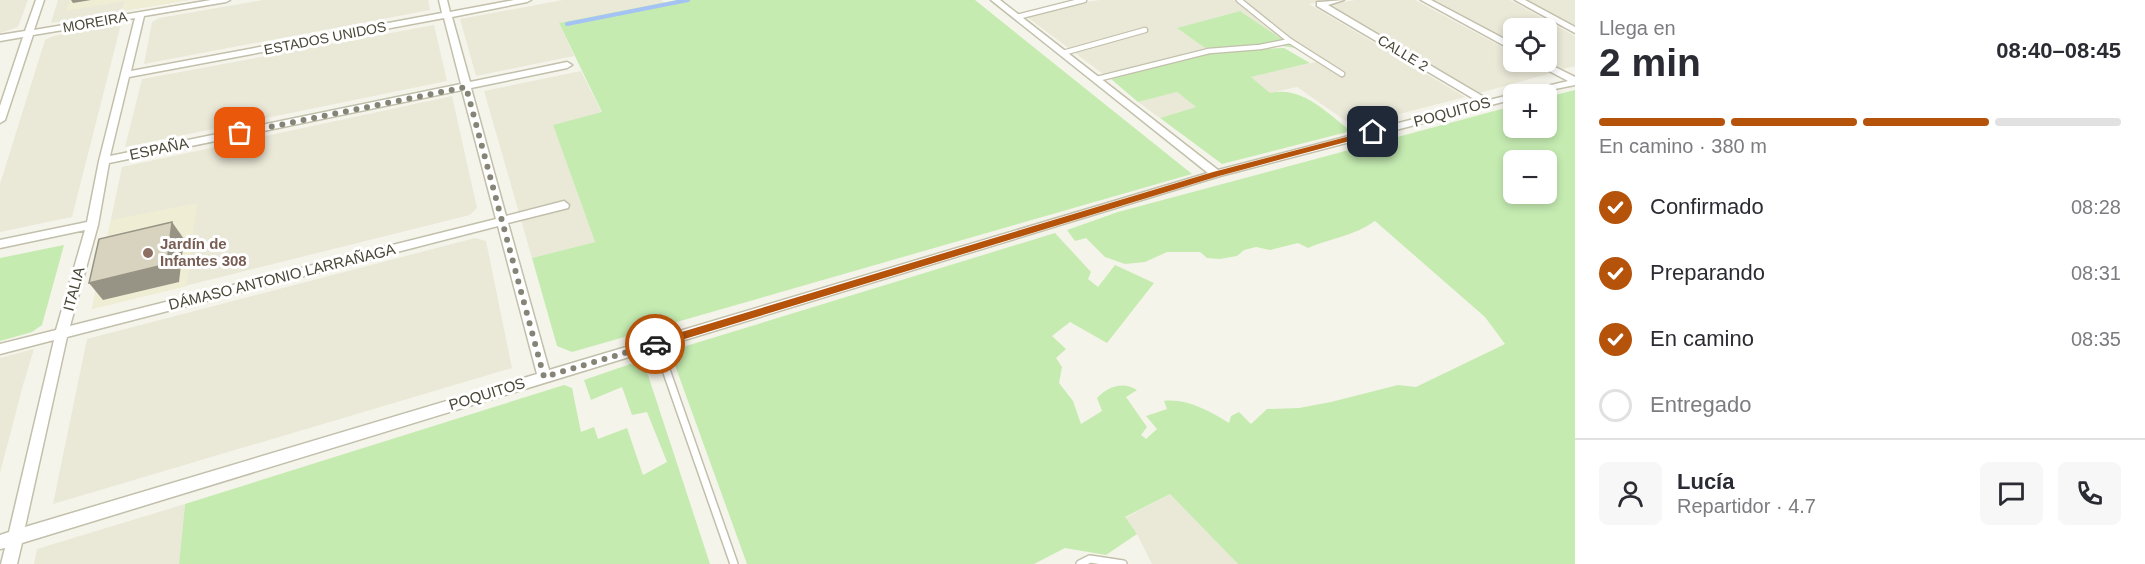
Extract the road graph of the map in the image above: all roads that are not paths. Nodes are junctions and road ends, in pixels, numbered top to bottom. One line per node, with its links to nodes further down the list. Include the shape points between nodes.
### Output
1 (40, 0): 16 (street)
2 (226, 0): 11 (street, MOREIRA)
3 (444, 0): 12 (street)
4 (527, 0): 12 (street, ESTADOS UNIDOS)
5 (995, 0): 13 (street)
6 (1084, 0): 13 (lane)
7 (1239, 0): 18 (lane)
8 (1340, 0): 30 (street, CALLE 2, via 1320,4)
9 (1425, 0): 19 (street)
10 (1519, 0): 15 (street)
11 (140, 15): 16 (street, MOREIRA); 24 (street, ITALIA)
12 (448, 15): 24 (street, ESTADOS UNIDOS); 28 (street)
13 (1017, 17): 20 (street)
14 (1145, 30): 20 (lane)
15 (1575, 30)
16 (30, 33): 17 (street, MOREIRA); 31 (street)
17 (0, 38)
18 (1290, 41): 23 (lane); 25 (lane, via 1209,51)
19 (1503, 42)
20 (1063, 53): 25 (street)
21 (567, 65): 28 (street, ESPAÑA)
22 (1557, 72): 26 (street)
23 (1342, 74)
24 (124, 75): 32 (street, ITALIA)
25 (1097, 79): 33 (street)
26 (1575, 81): 27 (street)
27 (1557, 85)
28 (466, 87): 32 (street, ESPAÑA); 35 (street)
29 (1503, 98): 30 (street, POQUITOS)
30 (1486, 102): 33 (street, POQUITOS)
31 (0, 120)
32 (104, 161): 36 (street, ITALIA)
33 (1216, 174): 39 (street, POQUITOS)
34 (564, 205): 35 (street, DÁMASO ANTONIO LARRAÑAGA)
35 (502, 222): 38 (street, DÁMASO ANTONIO LARRAÑAGA); 41 (street)
36 (92, 225): 37 (street); 38 (street, ITALIA)
37 (0, 244)
38 (62, 332): 40 (street, DÁMASO ANTONIO LARRAÑAGA); 42 (street, ITALIA)
39 (657, 344): 41 (street, POQUITOS); 45 (lane)
40 (0, 348)
41 (544, 377): 42 (street, POQUITOS)
42 (16, 536): 43 (street, POQUITOS); 44 (street, ITALIA)
43 (0, 542)
44 (9, 564)
45 (734, 564)
46 (1080, 564): 47 (lane, via 1090,559)
47 (1123, 564)

